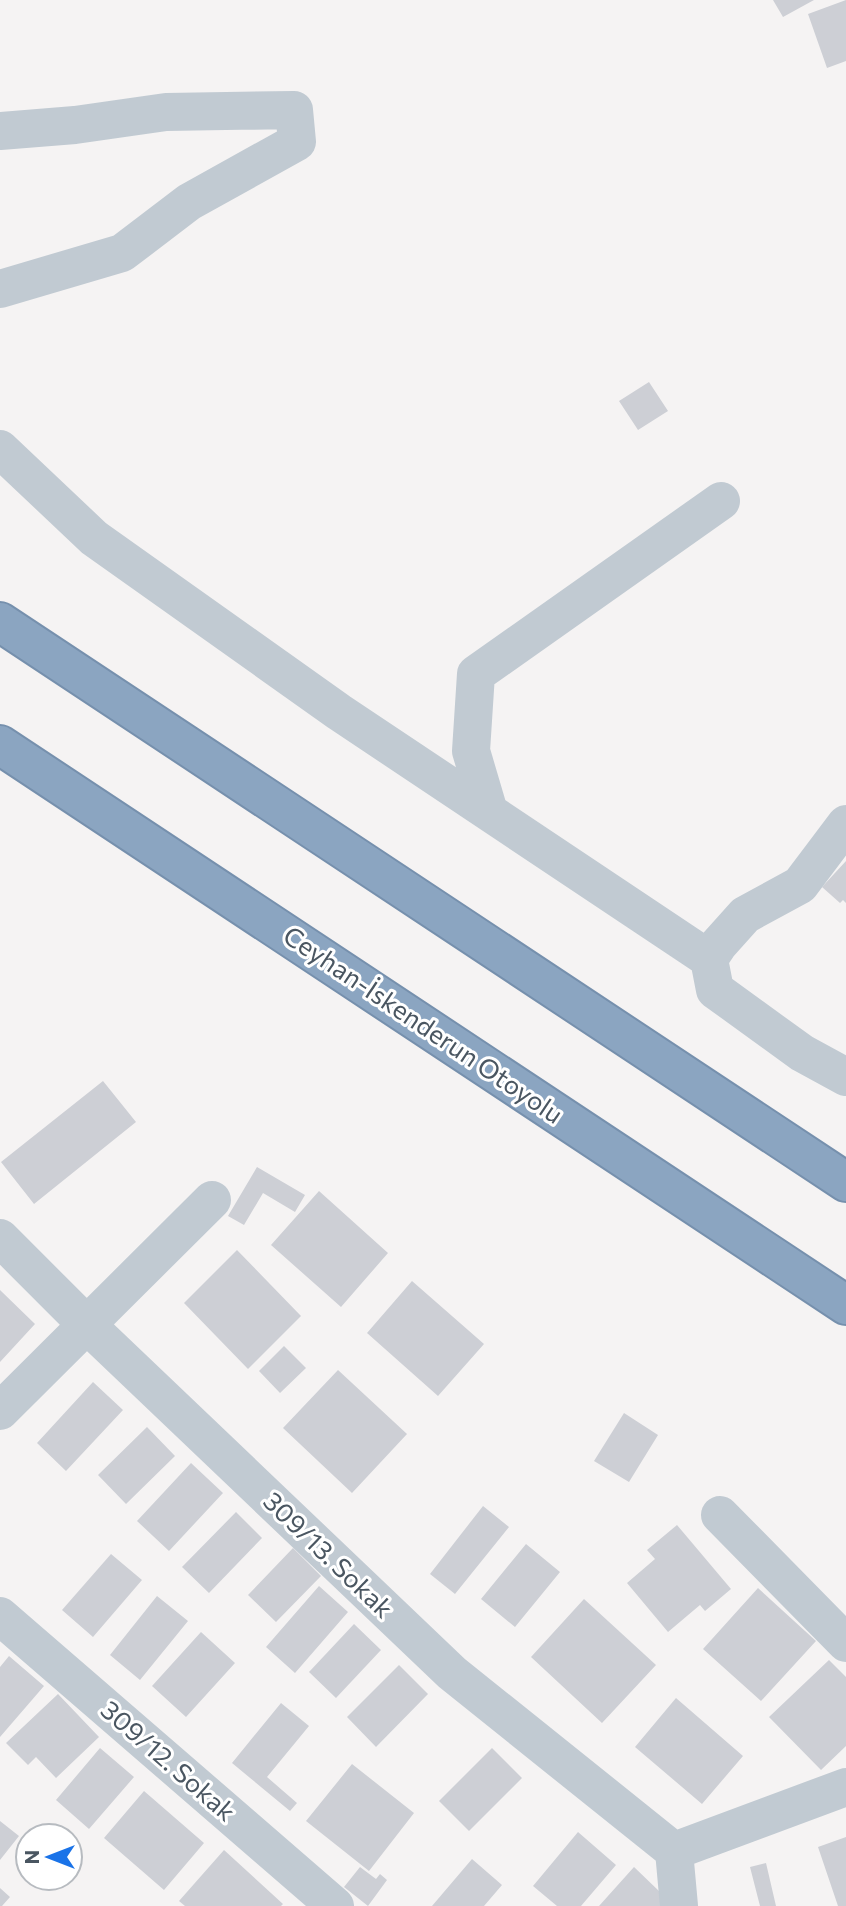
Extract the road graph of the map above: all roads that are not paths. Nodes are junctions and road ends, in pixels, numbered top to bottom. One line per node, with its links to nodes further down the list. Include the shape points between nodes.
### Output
1 (0, 131): 2 (street, via 166,112 294,110 297,142 188,202 122,253)
2 (0, 289)
3 (0, 449): 7 (street, via 94,538)
4 (721, 501): 7 (street, via 476,674 471,751)
5 (0, 622): 11 (highway)
6 (0, 745): 14 (highway, Ceyhan-İskenderun Otoyolu)
7 (489, 812): 9 (street)
8 (846, 824): 9 (street, via 800,885 745,915)
9 (709, 959): 10 (street, via 716,990 802,1053)
10 (846, 1077)
11 (846, 1182)
12 (212, 1200): 15 (street)
13 (0, 1238): 15 (street, 309/13. Sokak)
14 (846, 1305)
15 (86, 1324): 16 (street); 21 (street, 309/13. Sokak, via 452,1673)
16 (0, 1410)
17 (720, 1516): 19 (street)
18 (0, 1616): 22 (street, 309/12. Sokak)
19 (846, 1643)
20 (846, 1787): 21 (street)
21 (674, 1851): 23 (street)
22 (335, 1906)
23 (679, 1906)

